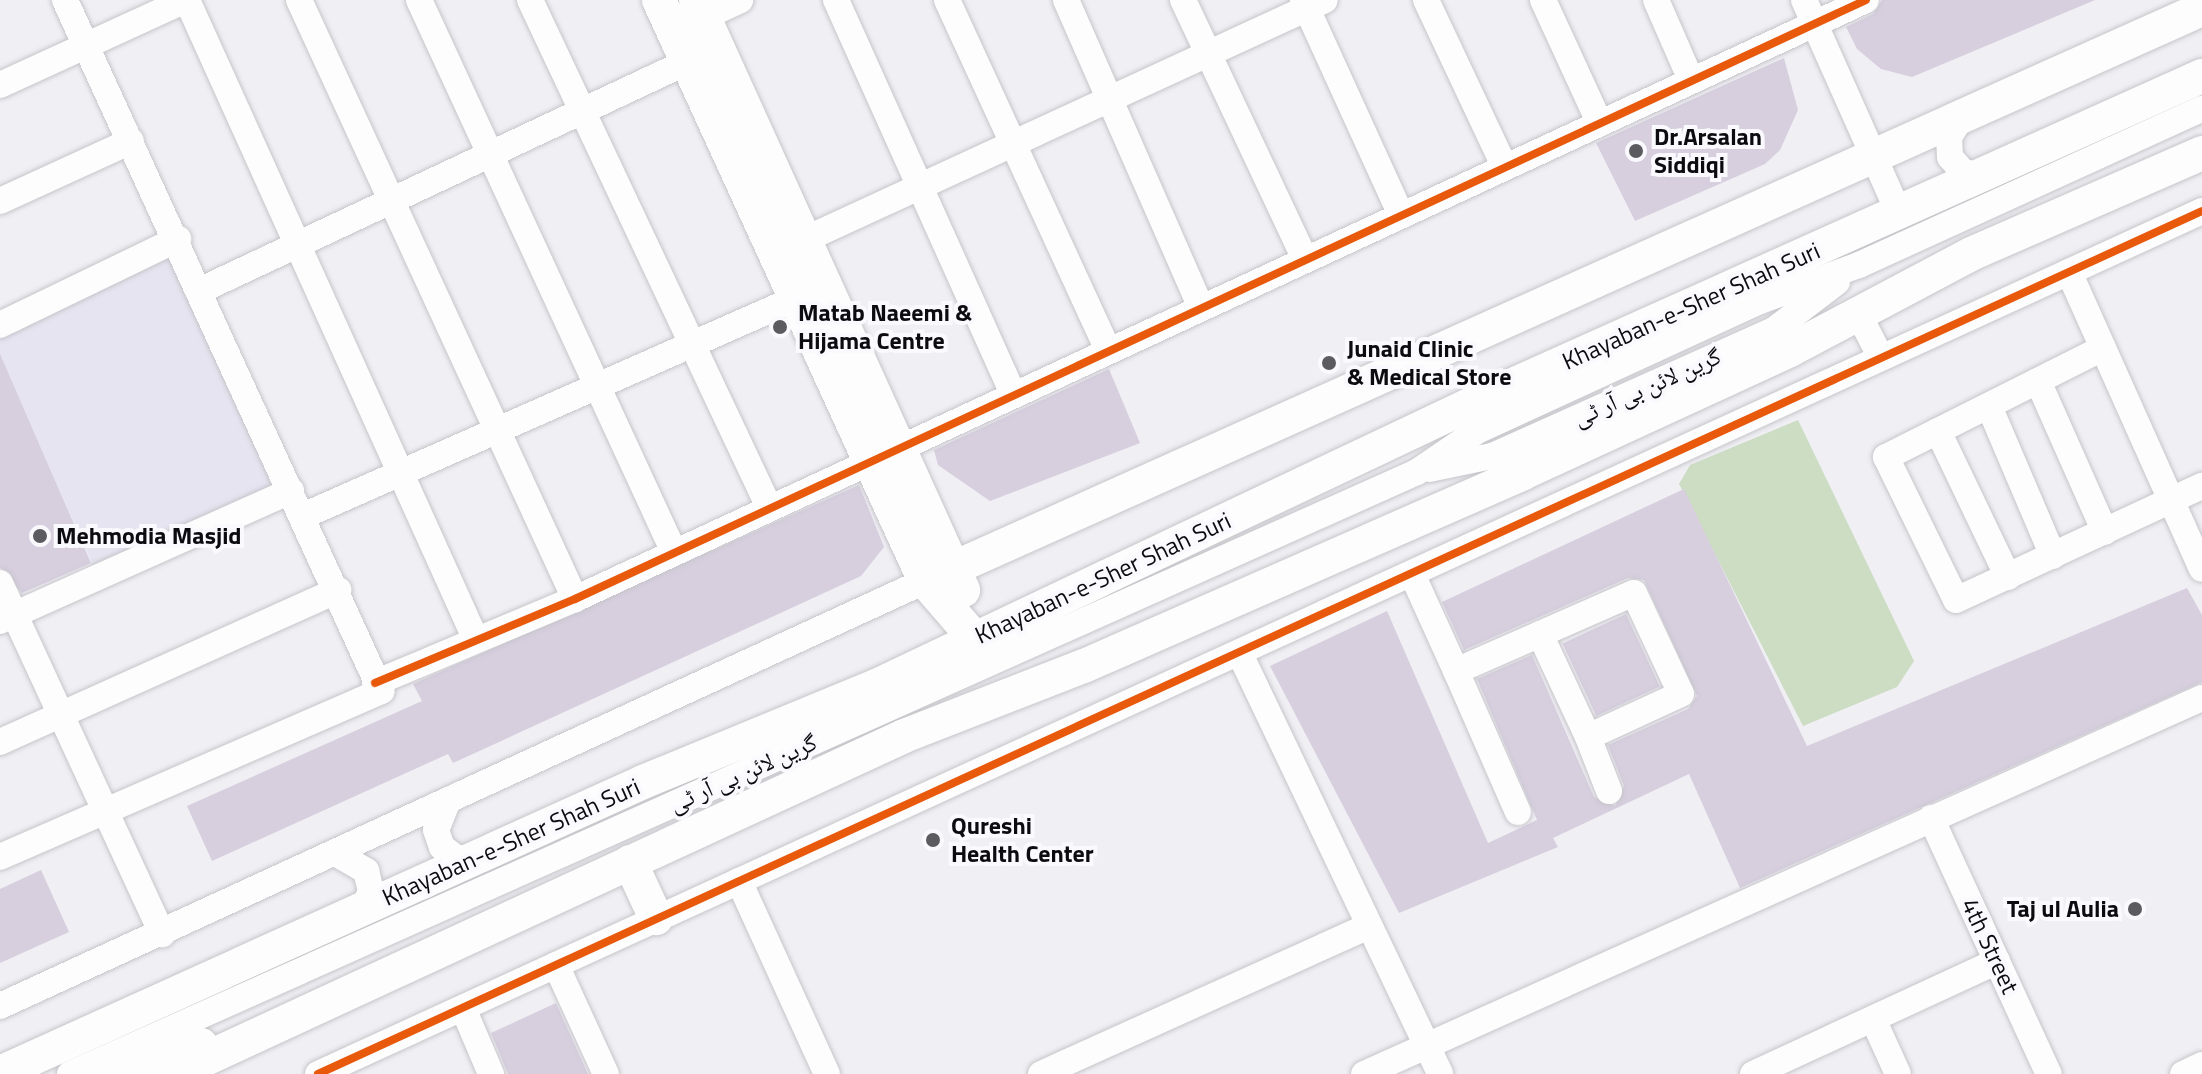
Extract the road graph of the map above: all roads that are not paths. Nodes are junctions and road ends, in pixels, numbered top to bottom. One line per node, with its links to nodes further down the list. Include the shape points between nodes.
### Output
1 (65, 0): 20 (street)
2 (186, 0): 20 (street); 47 (street)
3 (299, 0): 41 (street)
4 (419, 0): 35 (street)
5 (530, 0): 29 (street)
6 (659, 0): 23 (main road)
7 (740, 0): 17 (street)
8 (836, 0): 39 (street)
9 (947, 0): 33 (street)
10 (1066, 0): 27 (street)
11 (1183, 0): 22 (street)
12 (1426, 0): 37 (street)
13 (1543, 0): 31 (street)
14 (1656, 0): 25 (street)
15 (1866, 0): 19 (street)
16 (1312, 3): 22 (street); 43 (street)
17 (700, 8): 21 (main road)
18 (2202, 9): 30 (main road)
19 (1810, 12): 25 (street); 36 (street)
20 (86, 46): 26 (street); 32 (street)
21 (718, 48): 23 (street); 46 (main road)
22 (1208, 54): 27 (street); 48 (street)
23 (687, 61): 29 (street); 52 (main road)
24 (2202, 76): 38 (main road, Khayaban-e-Sher Shah Suri)
25 (1691, 80): 31 (street)
26 (0, 85)
27 (1111, 97): 33 (street); 53 (street)
28 (2202, 109): 122 (street, گرین لائن بی آر ٹی, via 1859,265 1760,301 1477,431 1417,472)
29 (583, 114): 35 (street); 56 (street)
30 (1959, 121): 36 (main road); 38 (street, via 1949,137 1950,157 1963,172)
31 (1599, 122): 37 (street)
32 (131, 141): 40 (street); 45 (street)
33 (1012, 141): 39 (street); 57 (street)
34 (2202, 153): 54 (main road, via 1971,254)
35 (490, 157): 41 (street); 62 (street)
36 (1861, 165): 44 (street); 80 (main road)
37 (1504, 166): 43 (street)
38 (1982, 176): 44 (main road, Khayaban-e-Sher Shah Suri)
39 (917, 187): 46 (street); 64 (street)
40 (0, 201)
41 (390, 205): 47 (street); 66 (street)
42 (2202, 211): 49 (street)
43 (1400, 213): 48 (street)
44 (1884, 220): 89 (main road, Khayaban-e-Sher Shah Suri)
45 (178, 239): 51 (street); 55 (street)
46 (806, 239): 50 (main road)
47 (298, 248): 51 (street); 70 (street)
48 (1304, 257): 53 (street)
49 (2069, 272): 58 (street); 60 (street)
50 (827, 285): 52 (street); 68 (main road)
51 (201, 290): 72 (street)
52 (796, 299): 56 (street); 69 (main road)
53 (1200, 305): 57 (street)
54 (1859, 315): 59 (main road); 60 (street)
55 (0, 325)
56 (692, 341): 62 (street); 74 (street)
57 (1107, 348): 64 (street)
58 (2103, 348): 61 (street); 73 (street)
59 (1790, 350): 63 (street); 106 (main road)
60 (1880, 356): 63 (street)
61 (2038, 381): 65 (street); 76 (street)
62 (596, 386): 66 (street); 77 (street)
63 (1808, 389): 81 (street)
64 (1012, 392): 68 (street)
65 (1989, 406): 67 (street); 78 (street)
66 (498, 429): 70 (street); 86 (street)
67 (1938, 431): 82 (street); 82 (street, via 1886,457 1956,600)
68 (900, 443): 69 (street); 80 (main road)
69 (869, 457): 74 (street); 83 (main road)
70 (399, 474): 75 (street); 90 (street)
71 (2202, 486): 73 (street)
72 (291, 491): 75 (street); 87 (street)
73 (2172, 500): 76 (street); 79 (street)
74 (768, 505): 77 (street)
75 (303, 516): 85 (street)
76 (2105, 532): 78 (street)
77 (674, 552): 86 (street)
78 (2053, 556): 82 (street)
79 (2202, 569)
80 (958, 570): 83 (main road); 89 (main road)
81 (1412, 574): 91 (street); 92 (street)
82 (2008, 577)
83 (925, 581): 89 (main road); 99 (street)
84 (0, 583): 87 (street)
85 (338, 590): 93 (street); 95 (street)
86 (575, 599): 90 (street)
87 (7, 618): 95 (street)
88 (1540, 634): 92 (street); 96 (street); 96 (street, via 1634,593 1681,694)
89 (975, 639): 105 (main road, Khayaban-e-Sher Shah Suri)
90 (476, 640): 93 (street)
91 (1240, 654): 107 (street); 110 (street)
92 (1456, 671): 101 (street)
93 (375, 683): 100 (street, via 381,691)
94 (2202, 698): 102 (street)
95 (59, 715): 97 (street); 100 (street)
96 (1588, 737): 98 (street)
97 (0, 742)
98 (1609, 791)
99 (447, 803): 103 (street); 105 (street, via 436,830 442,847 456,858)
100 (104, 812): 104 (street); 111 (street)
101 (1518, 812)
102 (1931, 818): 112 (street, 4th Street); 117 (street)
103 (337, 854): 108 (street, via 366,871 371,891); 111 (street)
104 (0, 857)
105 (475, 858): 108 (main road, Khayaban-e-Sher Shah Suri)
106 (630, 862): 109 (main road); 119 (main road, via 264,1029)
107 (739, 881): 109 (street); 127 (street)
108 (363, 909): 121 (main road, Khayaban-e-Sher Shah Suri)
109 (656, 918): 113 (street)
110 (1369, 926): 117 (street); 128 (street)
111 (162, 934): 114 (street)
112 (1997, 961): 116 (street); 132 (street, 4th Street)
113 (556, 965): 115 (street); 126 (street)
114 (0, 1006)
115 (463, 1008): 124 (street); 125 (street)
116 (1873, 1019): 120 (street); 131 (street)
117 (1426, 1044): 129 (street); 130 (street)
118 (2202, 1065): 133 (street)
119 (163, 1066): 123 (main road)
120 (1761, 1072)
121 (0, 1073)
122 (70, 1074)
123 (119, 1074)
124 (318, 1074)
125 (491, 1074)
126 (606, 1074)
127 (827, 1074)
128 (1041, 1074)
129 (1364, 1074)
130 (1440, 1074)
131 (1898, 1074)
132 (2049, 1074)
133 (2184, 1074)

